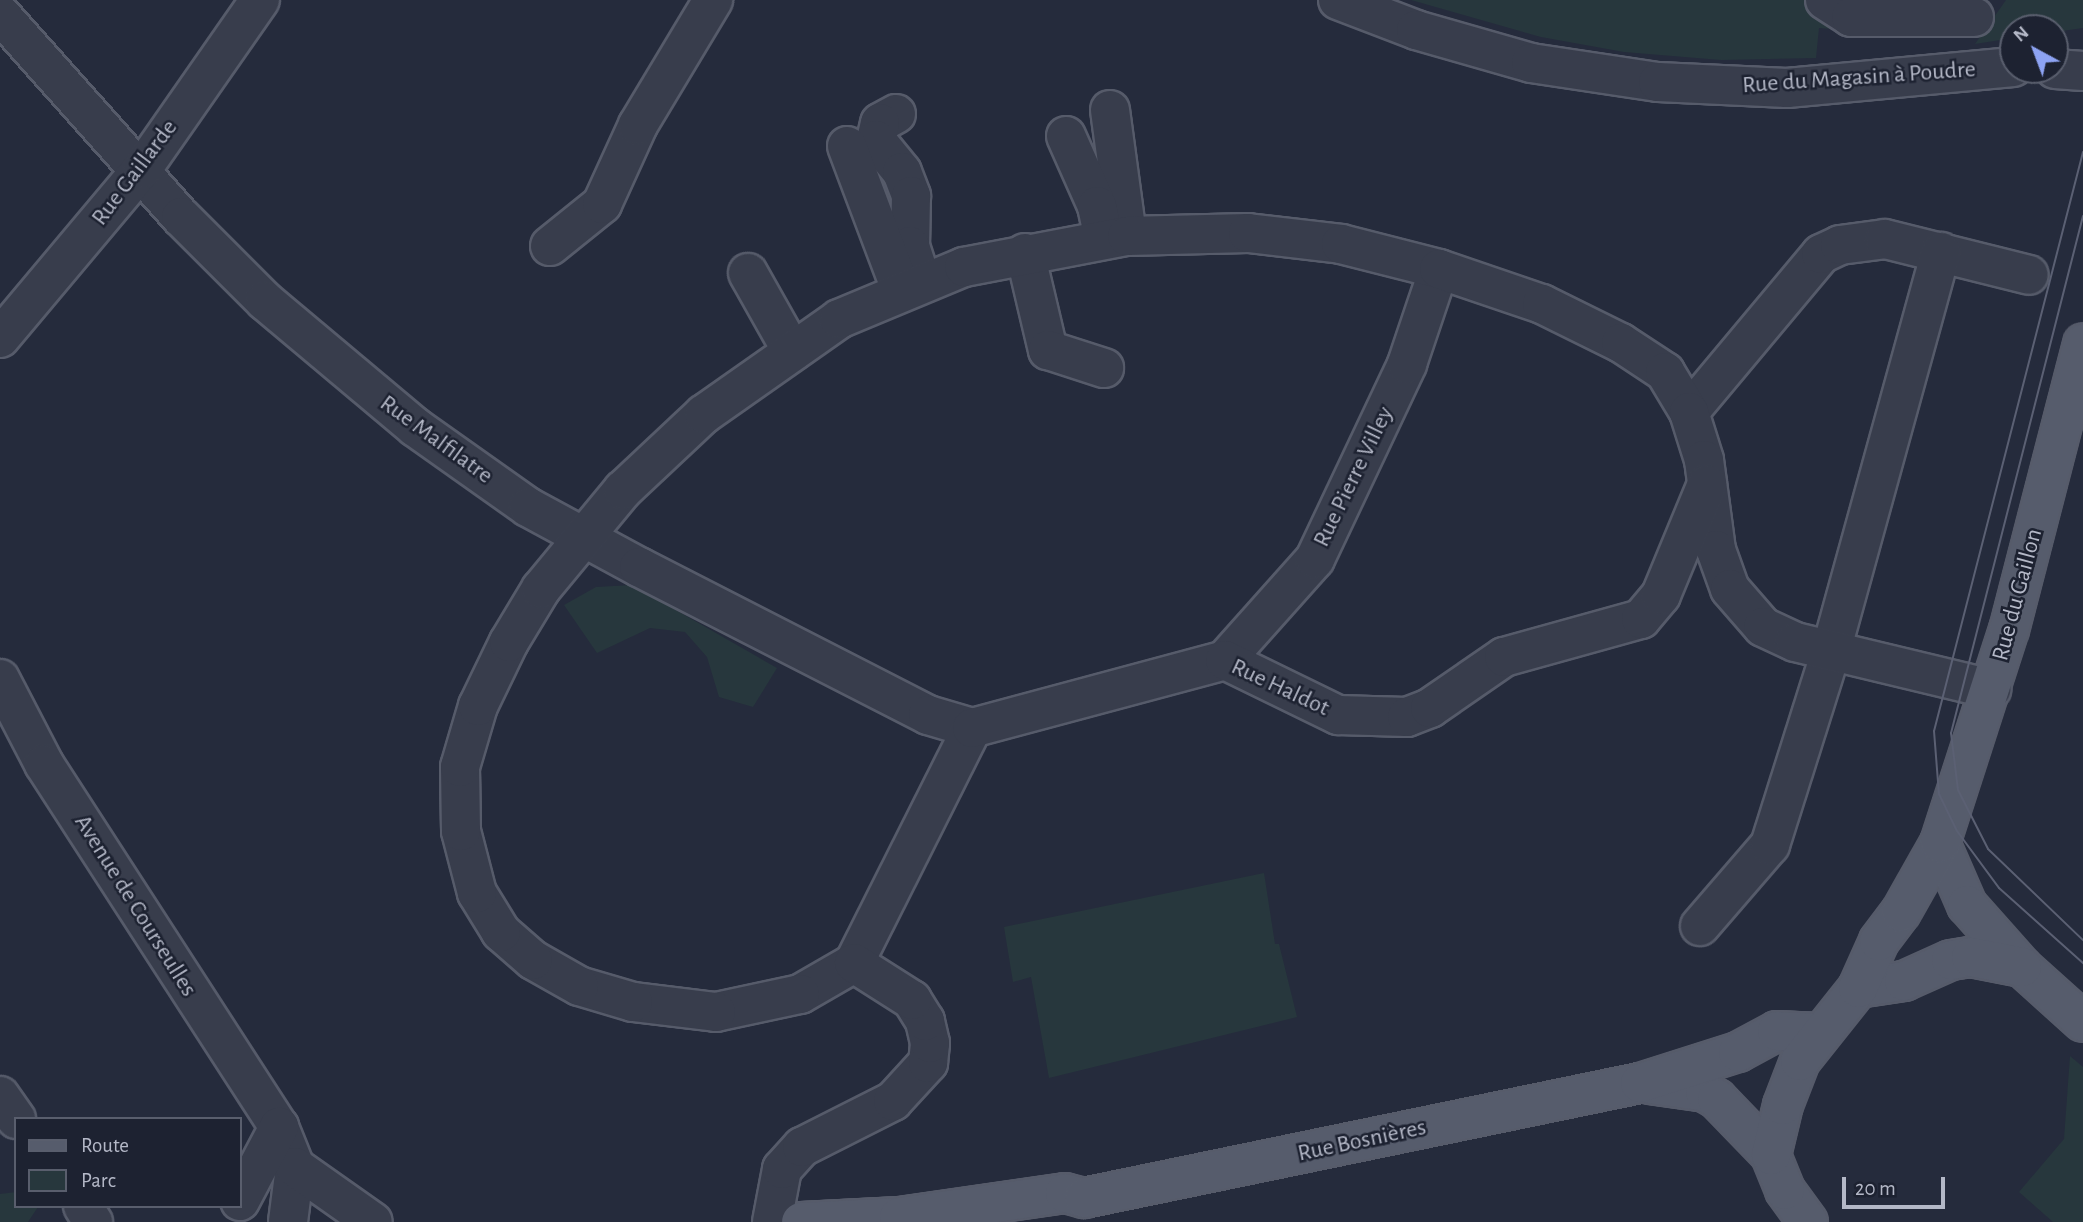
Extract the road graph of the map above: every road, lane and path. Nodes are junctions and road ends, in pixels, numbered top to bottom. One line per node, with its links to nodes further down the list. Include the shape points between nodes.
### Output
1 (260, 0): 14 (street, Rue Gaillarde)
2 (713, 0): 16 (street, via 638,125 602,204)
3 (1338, 0): 9 (street, Rue du Magasin à Poudre, via 1484,50 1585,72 1787,88)
4 (1825, 0): 7 (street, via 1851,17)
5 (0, 15): 14 (street, Rue Malfilatre)
6 (1974, 17): 7 (street)
7 (1884, 19): 9 (street)
8 (1999, 69): 9 (street, Rue du Magasin à Poudre)
9 (1893, 80)
10 (1110, 110): 15 (street)
11 (896, 114): 22 (street, via 880,123 876,140 902,172 911,196)
12 (1066, 136): 15 (street)
13 (847, 146): 22 (street)
14 (142, 169): 23 (street, Rue Gaillarde); 29 (street, Rue Malfilatre, via 200,236 340,367 528,507)
15 (1116, 237): 17 (street); 19 (street, via 1248,233 1341,244)
16 (550, 246)
17 (1026, 253): 22 (street, via 964,267); 26 (street, via 1048,350)
18 (1941, 253): 21 (street); 27 (street, via 1867,239 1821,254); 30 (street)
19 (1438, 268): 27 (street, via 1542,304 1621,342 1665,372); 31 (street, Rue Pierre Villey, via 1407,364 1315,559)
20 (748, 273): 25 (street)
21 (2029, 275)
22 (912, 287): 25 (street, via 839,319)
23 (0, 338)
24 (2083, 343): 33 (main road, Rue du Gaillon)
25 (792, 351): 29 (street, via 704,414 623,490)
26 (1104, 368)
27 (1689, 412): 28 (street)
28 (1707, 483): 30 (street, via 1716,550 1730,589 1763,627 1795,642); 31 (street, Rue Haldot, via 1661,595 1641,620 1504,657 1430,708 1408,717 1338,715)
29 (584, 536): 34 (street, Rue Malfilatre, via 843,674 928,715); 37 (street, via 541,589 509,642 478,706 460,767 461,831 477,893 501,932 533,960 579,986 632,1003 716,1012 800,994)
30 (1831, 650): 33 (street); 36 (street, via 1770,845)
31 (1226, 660): 34 (street, Rue Haldot)
32 (0, 680): 45 (street, Avenue de Courseulles, via 44,764)
33 (1991, 689): 35 (main road, Rue du Gaillon)
34 (972, 727): 37 (street)
35 (1940, 843): 38 (main road, via 1967,905); 39 (main road, Rue du Gaillon, via 1879,941)
36 (1700, 926)
37 (855, 963): 55 (street, via 912,1000 925,1021 928,1063 893,1101 802,1147 782,1169)
38 (2022, 967): 39 (main road, via 1971,957 1951,960 1904,981); 40 (main road)
39 (1858, 988): 41 (main road, Rue du Gaillon)
40 (2083, 1022)
41 (1820, 1033): 42 (main road, Rue Bosnières, via 1777,1031 1738,1052); 46 (main road, Rue du Gaillon, via 1789,1086)
42 (1640, 1083): 46 (main road, Rue Bosnières, via 1705,1092 1728,1107); 50 (main road, Rue Bosnières)
43 (0, 1096): 44 (street)
44 (15, 1117)
45 (279, 1127): 47 (street, Avenue de Courseulles); 48 (street)
46 (1772, 1155): 57 (main road, via 1786,1190)
47 (295, 1167): 53 (street, Avenue de Courseulles); 54 (street)
48 (242, 1197)
49 (234, 1208): 52 (street)
50 (1070, 1210): 51 (main road, Rue Bosnières, via 1065,1193)
51 (923, 1218): 56 (main road, Rue Bosnières)
52 (222, 1222)
53 (288, 1222)
54 (373, 1222)
55 (772, 1222)
56 (801, 1222)
57 (1808, 1222)

